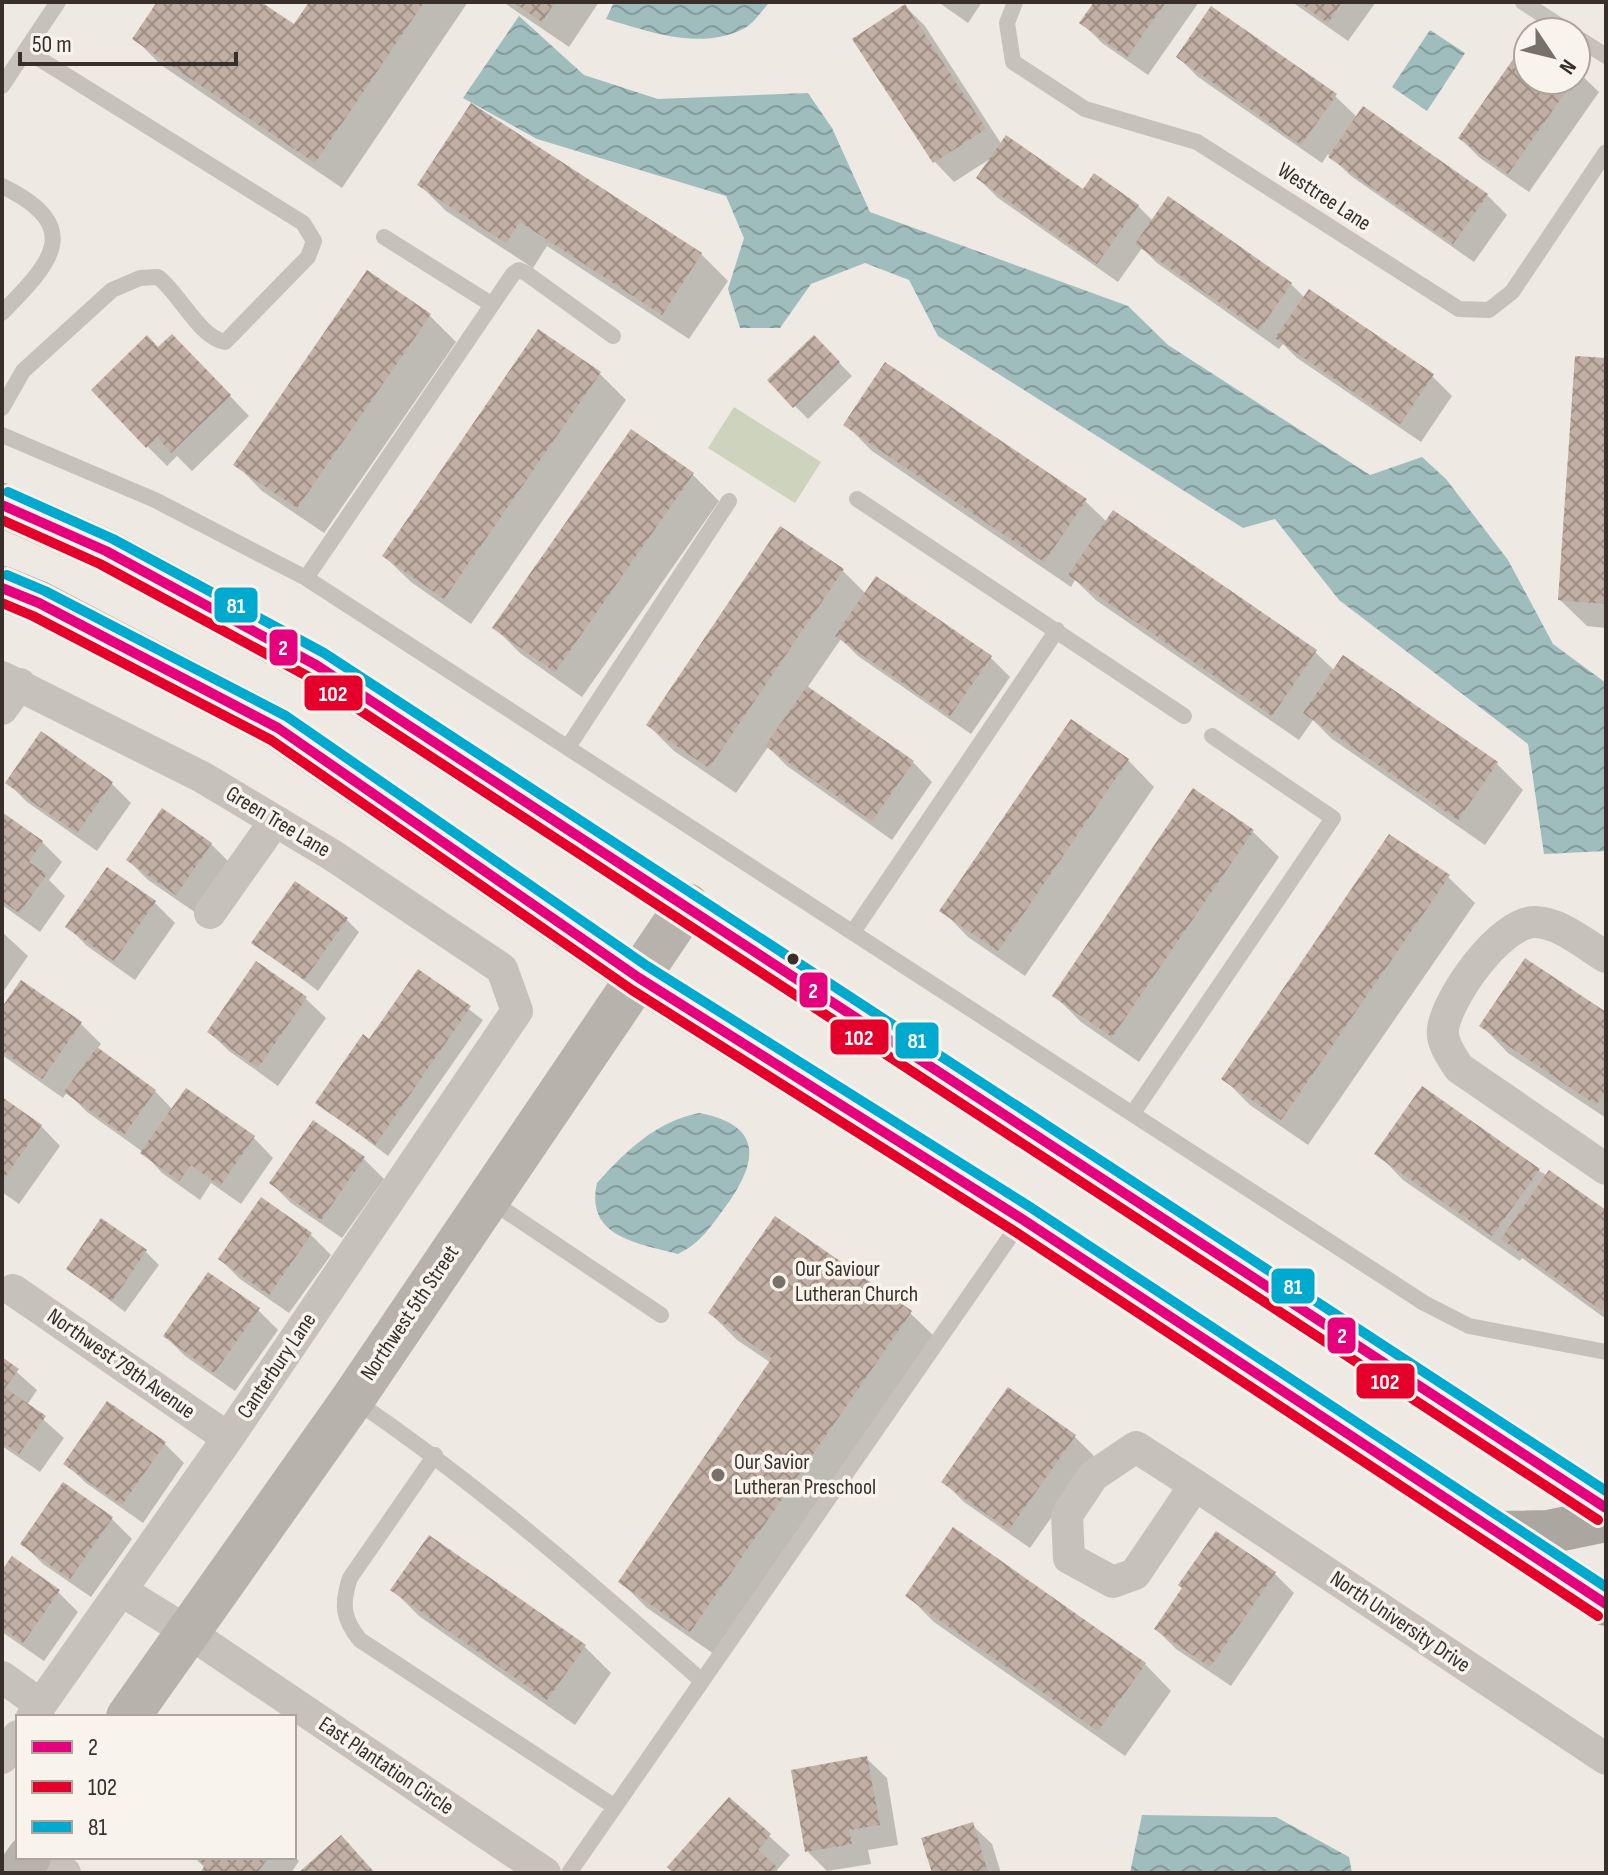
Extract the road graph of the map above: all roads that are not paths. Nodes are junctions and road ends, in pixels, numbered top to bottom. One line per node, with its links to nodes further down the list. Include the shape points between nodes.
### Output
1 (58, 2): 5 (lane)
2 (1015, 2): 7 (lane, Westtree Lane, via 1007,23 1013,62 1085,109 1197,142 1459,309 1489,310 1512,292)
3 (1523, 2): 4 (lane)
4 (1544, 16)
5 (27, 51): 6 (lane); 13 (lane, via 303,223 314,241 308,257 225,342 213,340 158,277 112,290 23,371)
6 (2, 86)
7 (1606, 152)
8 (2, 186): 11 (lane, via 37,206 51,227 53,250 42,272)
9 (384, 237): 10 (lane)
10 (491, 304): 12 (lane, via 519,270); 18 (lane)
11 (2, 313)
12 (613, 336)
13 (2, 408)
14 (2, 435): 18 (lane, via 155,500)
15 (857, 499): 20 (lane)
16 (729, 501): 24 (lane)
17 (2, 505): 26 (main road, via 106,551 316,665)
18 (306, 578): 24 (lane)
19 (2, 588): 30 (main road, via 278,728)
20 (1057, 630): 22 (lane); 28 (lane)
21 (8, 690): 25 (street, Green Tree Lane, via 202,777)
22 (1184, 716)
23 (1212, 736): 32 (lane, via 1333,818)
24 (568, 747): 28 (lane)
25 (275, 821): 27 (street); 31 (street, Green Tree Lane, via 502,969)
26 (687, 905): 30 (street, Northwest 5th Street); 43 (main road)
27 (210, 913)
28 (853, 932): 32 (lane)
29 (1606, 957): 33 (street, via 1553,926 1534,922 1517,927 1501,935 1487,952 1451,1008 1443,1031 1447,1051 1459,1068)
30 (639, 978): 34 (street, Northwest 5th Street); 35 (main road)
31 (517, 1011): 40 (street, Canterbury Lane)
32 (1133, 1113): 38 (lane, via 1424,1303 1469,1326)
33 (1606, 1169)
34 (487, 1198): 37 (lane); 39 (street, Northwest 5th Street)
35 (1022, 1219): 44 (main road); 49 (lane)
36 (13, 1290): 40 (street, Northwest 79th Avenue)
37 (661, 1315)
38 (1606, 1352)
39 (352, 1400): 41 (lane); 47 (street, Northwest 5th Street)
40 (228, 1438): 45 (street, Canterbury Lane)
41 (435, 1455): 49 (lane, via 573,1566); 55 (lane, via 350,1578 344,1621 360,1640)
42 (1195, 1485): 54 (street, North University Drive)
43 (1602, 1500): 44 (main road, via 1548,1532)
44 (1498, 1533): 46 (main road)
45 (122, 1591): 47 (street, East Plantation Circle); 50 (street, Canterbury Lane)
46 (1606, 1604)
47 (188, 1632): 51 (street, Northwest 5th Street); 58 (street, East Plantation Circle)
48 (2, 1677): 50 (street)
49 (702, 1681): 55 (lane)
50 (36, 1711)
51 (129, 1715)
52 (16, 1739): 53 (street)
53 (2, 1758)
54 (1606, 1759)
55 (615, 1807): 59 (lane)
56 (45, 1859): 57 (street)
57 (65, 1873)
58 (545, 1873)
59 (569, 1873)

